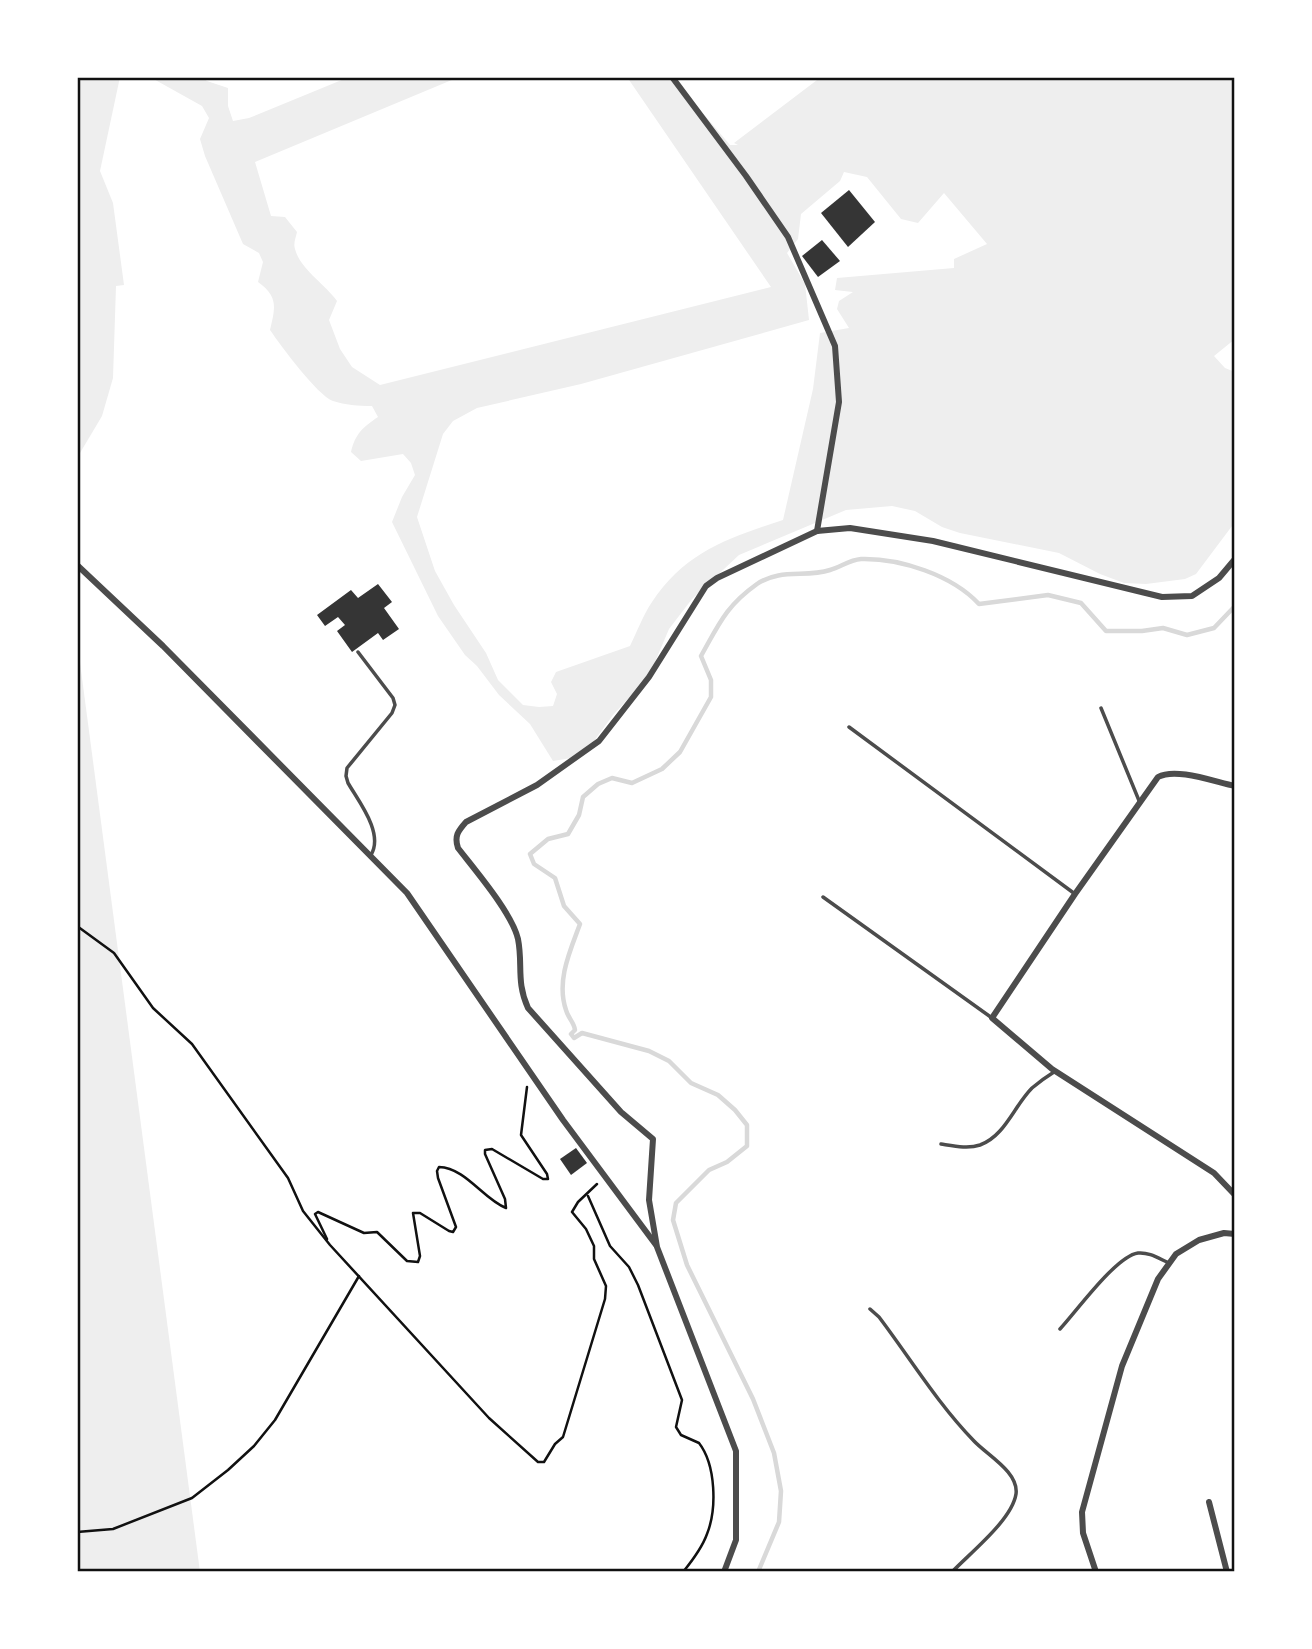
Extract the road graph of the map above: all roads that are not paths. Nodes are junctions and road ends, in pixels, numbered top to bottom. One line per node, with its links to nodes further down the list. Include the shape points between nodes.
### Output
1 (672, 77): 2 (street, via 788,237 835,346 839,402)
2 (817, 531): 3 (street, via 850,528 933,541 1162,597 1192,596 1219,578); 18 (street, via 706,586 649,677 599,741 537,785 466,822 456,840 514,925 521,993 528,1008 621,1112 653,1139 649,1200)
3 (1235, 559)
4 (77, 565): 10 (street)
5 (358, 652): 10 (lane, via 395,705 347,768 348,783 373,830)
6 (1101, 708): 9 (lane)
7 (849, 727): 11 (lane)
8 (1235, 786): 9 (street, via 1166,773)
9 (1140, 804): 11 (street)
10 (370, 856): 18 (street, via 407,893)
11 (1075, 894): 13 (street)
12 (822, 897): 13 (lane)
13 (992, 1018): 14 (street)
14 (1055, 1071): 15 (lane, via 1030,1090 990,1139 978,1146); 16 (street, via 1214,1174)
15 (941, 1144)
16 (1235, 1195)
17 (1235, 1234): 19 (street, via 1199,1240)
18 (657, 1247): 23 (street, via 737,1451 736,1540)
19 (1169, 1262): 21 (lane, via 1150,1254 1129,1255); 25 (street, via 1122,1366 1082,1512 1083,1532)
20 (870, 1309): 24 (lane, via 960,1426 1015,1483 1016,1494 1005,1517)
21 (1060, 1329)
22 (1209, 1502): 26 (street)
23 (724, 1572)
24 (952, 1572)
25 (1096, 1572)
26 (1227, 1572)

